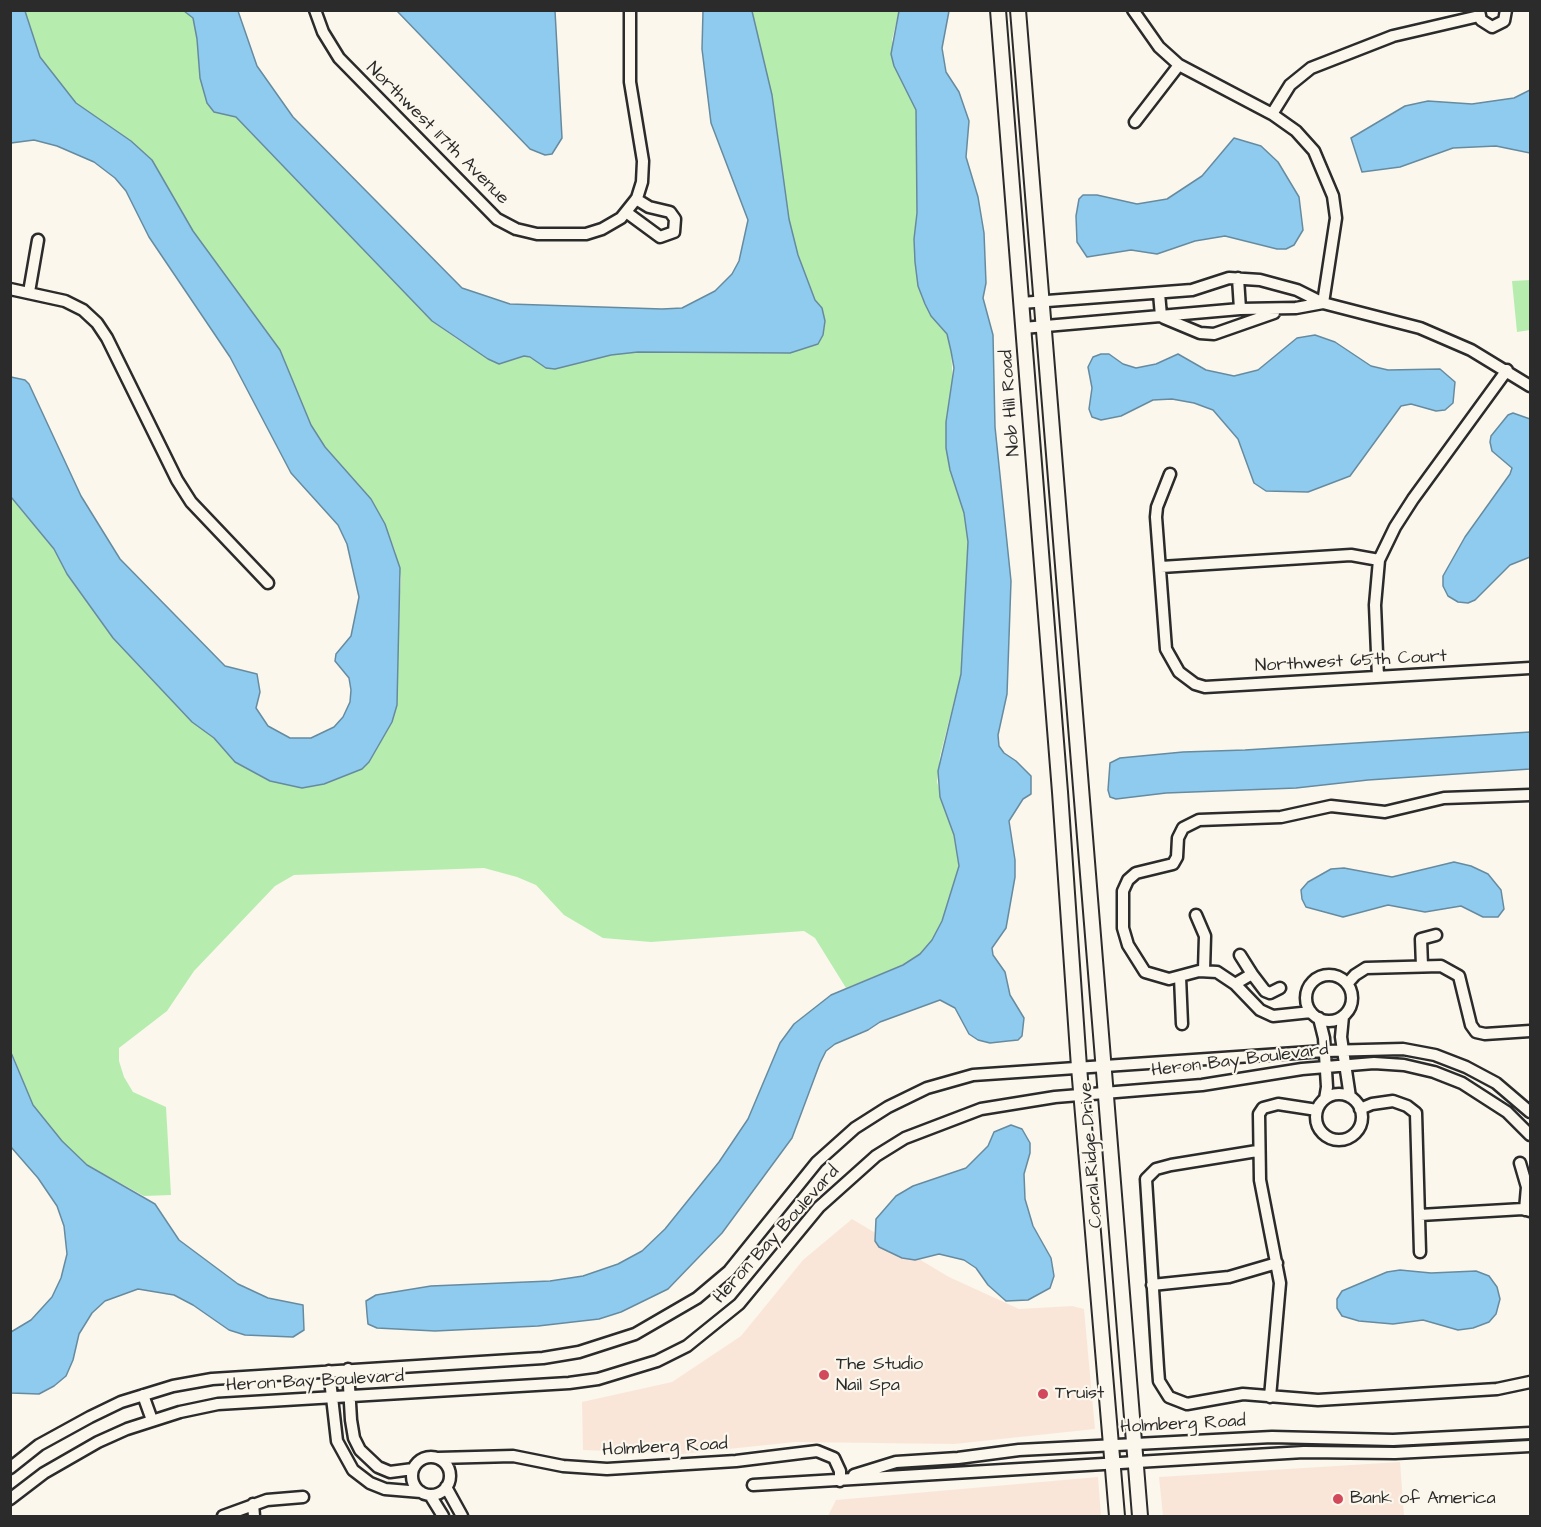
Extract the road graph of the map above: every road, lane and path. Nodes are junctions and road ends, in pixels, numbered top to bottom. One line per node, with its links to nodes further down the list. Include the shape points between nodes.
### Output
1 (315, 10): 2 (street, Northwest 117th Avenue, via 339,58 497,219 537,234 586,234 602,229 631,206 642,182 643,161 630,82)
2 (630, 10)
3 (998, 10): 17 (main road, Nob Hill Road)
4 (1018, 10): 16 (main road)
5 (1133, 10): 8 (street, via 1159,47)
6 (1506, 10): 7 (street, via 1504,21 1496,26 1483,24)
7 (1479, 13): 9 (street, via 1393,36 1311,68 1290,85)
8 (1179, 65): 9 (street); 10 (street)
9 (1272, 114): 18 (street, via 1296,131 1314,151 1333,196 1334,244)
10 (1136, 122)
11 (38, 240): 14 (street)
12 (1238, 278): 15 (street, via 1213,281 1192,290); 18 (street, via 1297,290); 20 (street)
13 (10, 289): 14 (street)
14 (29, 292): 29 (street, via 65,301 97,323 181,487)
15 (1160, 293): 16 (street); 21 (street)
16 (1041, 302): 17 (street); 22 (main road)
17 (1021, 303): 23 (main road, Nob Hill Road)
18 (1323, 303): 19 (street); 24 (street, via 1413,326 1472,350)
19 (1296, 308): 20 (street); 21 (street, via 1263,315 1214,334 1200,333)
20 (1240, 309): 21 (street)
21 (1161, 316): 22 (street)
22 (1043, 327): 23 (street); 51 (main road, Coral Ridge Drive)
23 (1023, 328): 32 (main road, Nob Hill Road)
24 (1507, 370): 25 (street); 27 (street, via 1413,499)
25 (1530, 386)
26 (1170, 474): 28 (street, via 1157,507)
27 (1379, 560): 28 (street, via 1351,555); 31 (street, via 1375,605)
28 (1161, 567): 31 (street, Northwest 65th Court, via 1166,649 1186,680 1205,687)
29 (268, 583)
30 (1530, 668): 31 (street, Northwest 65th Court)
31 (1378, 677)
32 (1060, 792): 52 (main road, Coral Ridge Drive)
33 (1530, 795): 40 (street, via 1444,798 1385,812 1331,806 1281,817 1189,823 1178,838 1173,864 1136,873 1123,891 1122,908 1128,945 1145,972 1156,977)
34 (1196, 915): 38 (street, via 1205,936)
35 (1436, 935): 37 (street, via 1421,939)
36 (1240, 955): 39 (street)
37 (1422, 966): 42 (street, via 1366,968); 47 (street, via 1441,966 1460,976 1476,1032)
38 (1204, 970): 40 (street); 41 (street, via 1217,972)
39 (1252, 974): 41 (street); 43 (street, via 1265,991)
40 (1180, 977): 46 (street)
41 (1235, 984): 44 (street, via 1260,1010 1273,1016)
42 (1347, 984): 44 (street, via 1336,976 1315,980 1306,999); 45 (street, via 1352,998)
43 (1280, 988)
44 (1315, 1015): 45 (street, via 1330,1021); 48 (street)
45 (1343, 1016): 49 (street)
46 (1182, 1024)
47 (1530, 1031)
48 (1325, 1050): 49 (street, Heron Bay Boulevard); 51 (street, Heron Bay Boulevard); 53 (street)
49 (1343, 1050): 50 (street); 60 (street, Heron Bay Boulevard, via 1403,1049 1435,1055 1496,1083)
50 (1345, 1065): 53 (street, Heron Bay Boulevard); 56 (street); 61 (street, Heron Bay Boulevard, via 1404,1065 1434,1072 1483,1094)
51 (1104, 1066): 52 (street, Heron Bay Boulevard); 54 (main road, Coral Ridge Drive)
52 (1079, 1067): 55 (main road, Coral Ridge Drive); 69 (street, Heron Bay Boulevard, via 973,1075 927,1088 888,1107 855,1128 818,1162 729,1271 697,1298 635,1334 579,1353 543,1358)
53 (1326, 1067): 54 (street, Heron Bay Boulevard, via 1202,1085); 57 (street)
54 (1106, 1092): 55 (street, Heron Bay Boulevard); 79 (main road, Coral Ridge Drive)
55 (1081, 1095): 73 (street, Heron Bay Boulevard, via 981,1109 905,1138 876,1156 819,1207 739,1304 687,1346 657,1361 598,1379 569,1383); 78 (main road, Coral Ridge Drive)
56 (1350, 1097): 57 (street, via 1337,1094); 58 (street)
57 (1325, 1099): 59 (street)
58 (1360, 1109): 59 (street, via 1362,1117 1357,1132 1335,1140 1317,1126); 65 (street, via 1393,1101 1416,1113)
59 (1317, 1110): 62 (street, via 1289,1104 1263,1108 1257,1125)
60 (1530, 1112)
61 (1530, 1135)
62 (1257, 1151): 67 (street, via 1264,1212); 68 (street, via 1171,1165 1148,1174 1145,1189)
63 (1520, 1163): 64 (street)
64 (1528, 1210): 65 (street)
65 (1420, 1215): 66 (street)
66 (1420, 1252)
67 (1277, 1263): 68 (street, via 1229,1277); 74 (street, via 1279,1302)
68 (1152, 1285): 74 (street, via 1159,1381 1169,1397 1187,1404 1229,1395)
69 (348, 1369): 70 (street, Heron Bay Boulevard); 73 (street)
70 (329, 1371): 72 (street, Heron Bay Boulevard, via 212,1379); 75 (street)
71 (1530, 1382): 74 (street, via 1506,1388 1354,1398)
72 (143, 1395): 76 (street); 85 (street, Heron Bay Boulevard, via 57,1434)
73 (349, 1396): 75 (street, Heron Bay Boulevard); 86 (street, via 354,1438 369,1460 390,1472)
74 (1270, 1397)
75 (332, 1398): 76 (street, Heron Bay Boulevard, via 218,1404); 90 (street, via 337,1441 353,1470 385,1490)
76 (152, 1420): 92 (street, Heron Bay Boulevard, via 98,1442 44,1473)
77 (1530, 1433): 79 (street, Holmberg Road, via 1393,1440 1272,1437)
78 (1111, 1445): 79 (street, Holmberg Road); 84 (main road, Coral Ridge Drive); 87 (street, Holmberg Road, via 896,1462)
79 (1133, 1445): 83 (main road, Coral Ridge Drive)
80 (1530, 1446): 83 (street, Holmberg Road, via 1395,1453 1304,1452)
81 (438, 1458): 82 (street, Holmberg Road); 86 (street, via 421,1460); 88 (street, via 447,1466)
82 (472, 1458): 87 (street, Holmberg Road, via 513,1456 563,1466 607,1469 736,1461 817,1451 834,1458); 88 (street)
83 (1134, 1464): 84 (street, Holmberg Road); 99 (main road, Coral Ridge Drive)
84 (1113, 1465): 87 (street, Holmberg Road); 98 (main road, Coral Ridge Drive)
85 (10, 1468)
86 (413, 1469): 90 (street, via 412,1480)
87 (840, 1481): 89 (street)
88 (448, 1482): 90 (street, via 442,1492); 97 (street)
89 (753, 1485)
90 (426, 1494): 96 (street)
91 (303, 1497): 93 (street)
92 (10, 1499)
93 (253, 1504): 94 (street); 95 (street)
94 (223, 1516)
95 (254, 1516)
96 (443, 1516)
97 (462, 1516)
98 (1117, 1516)
99 (1140, 1516)

